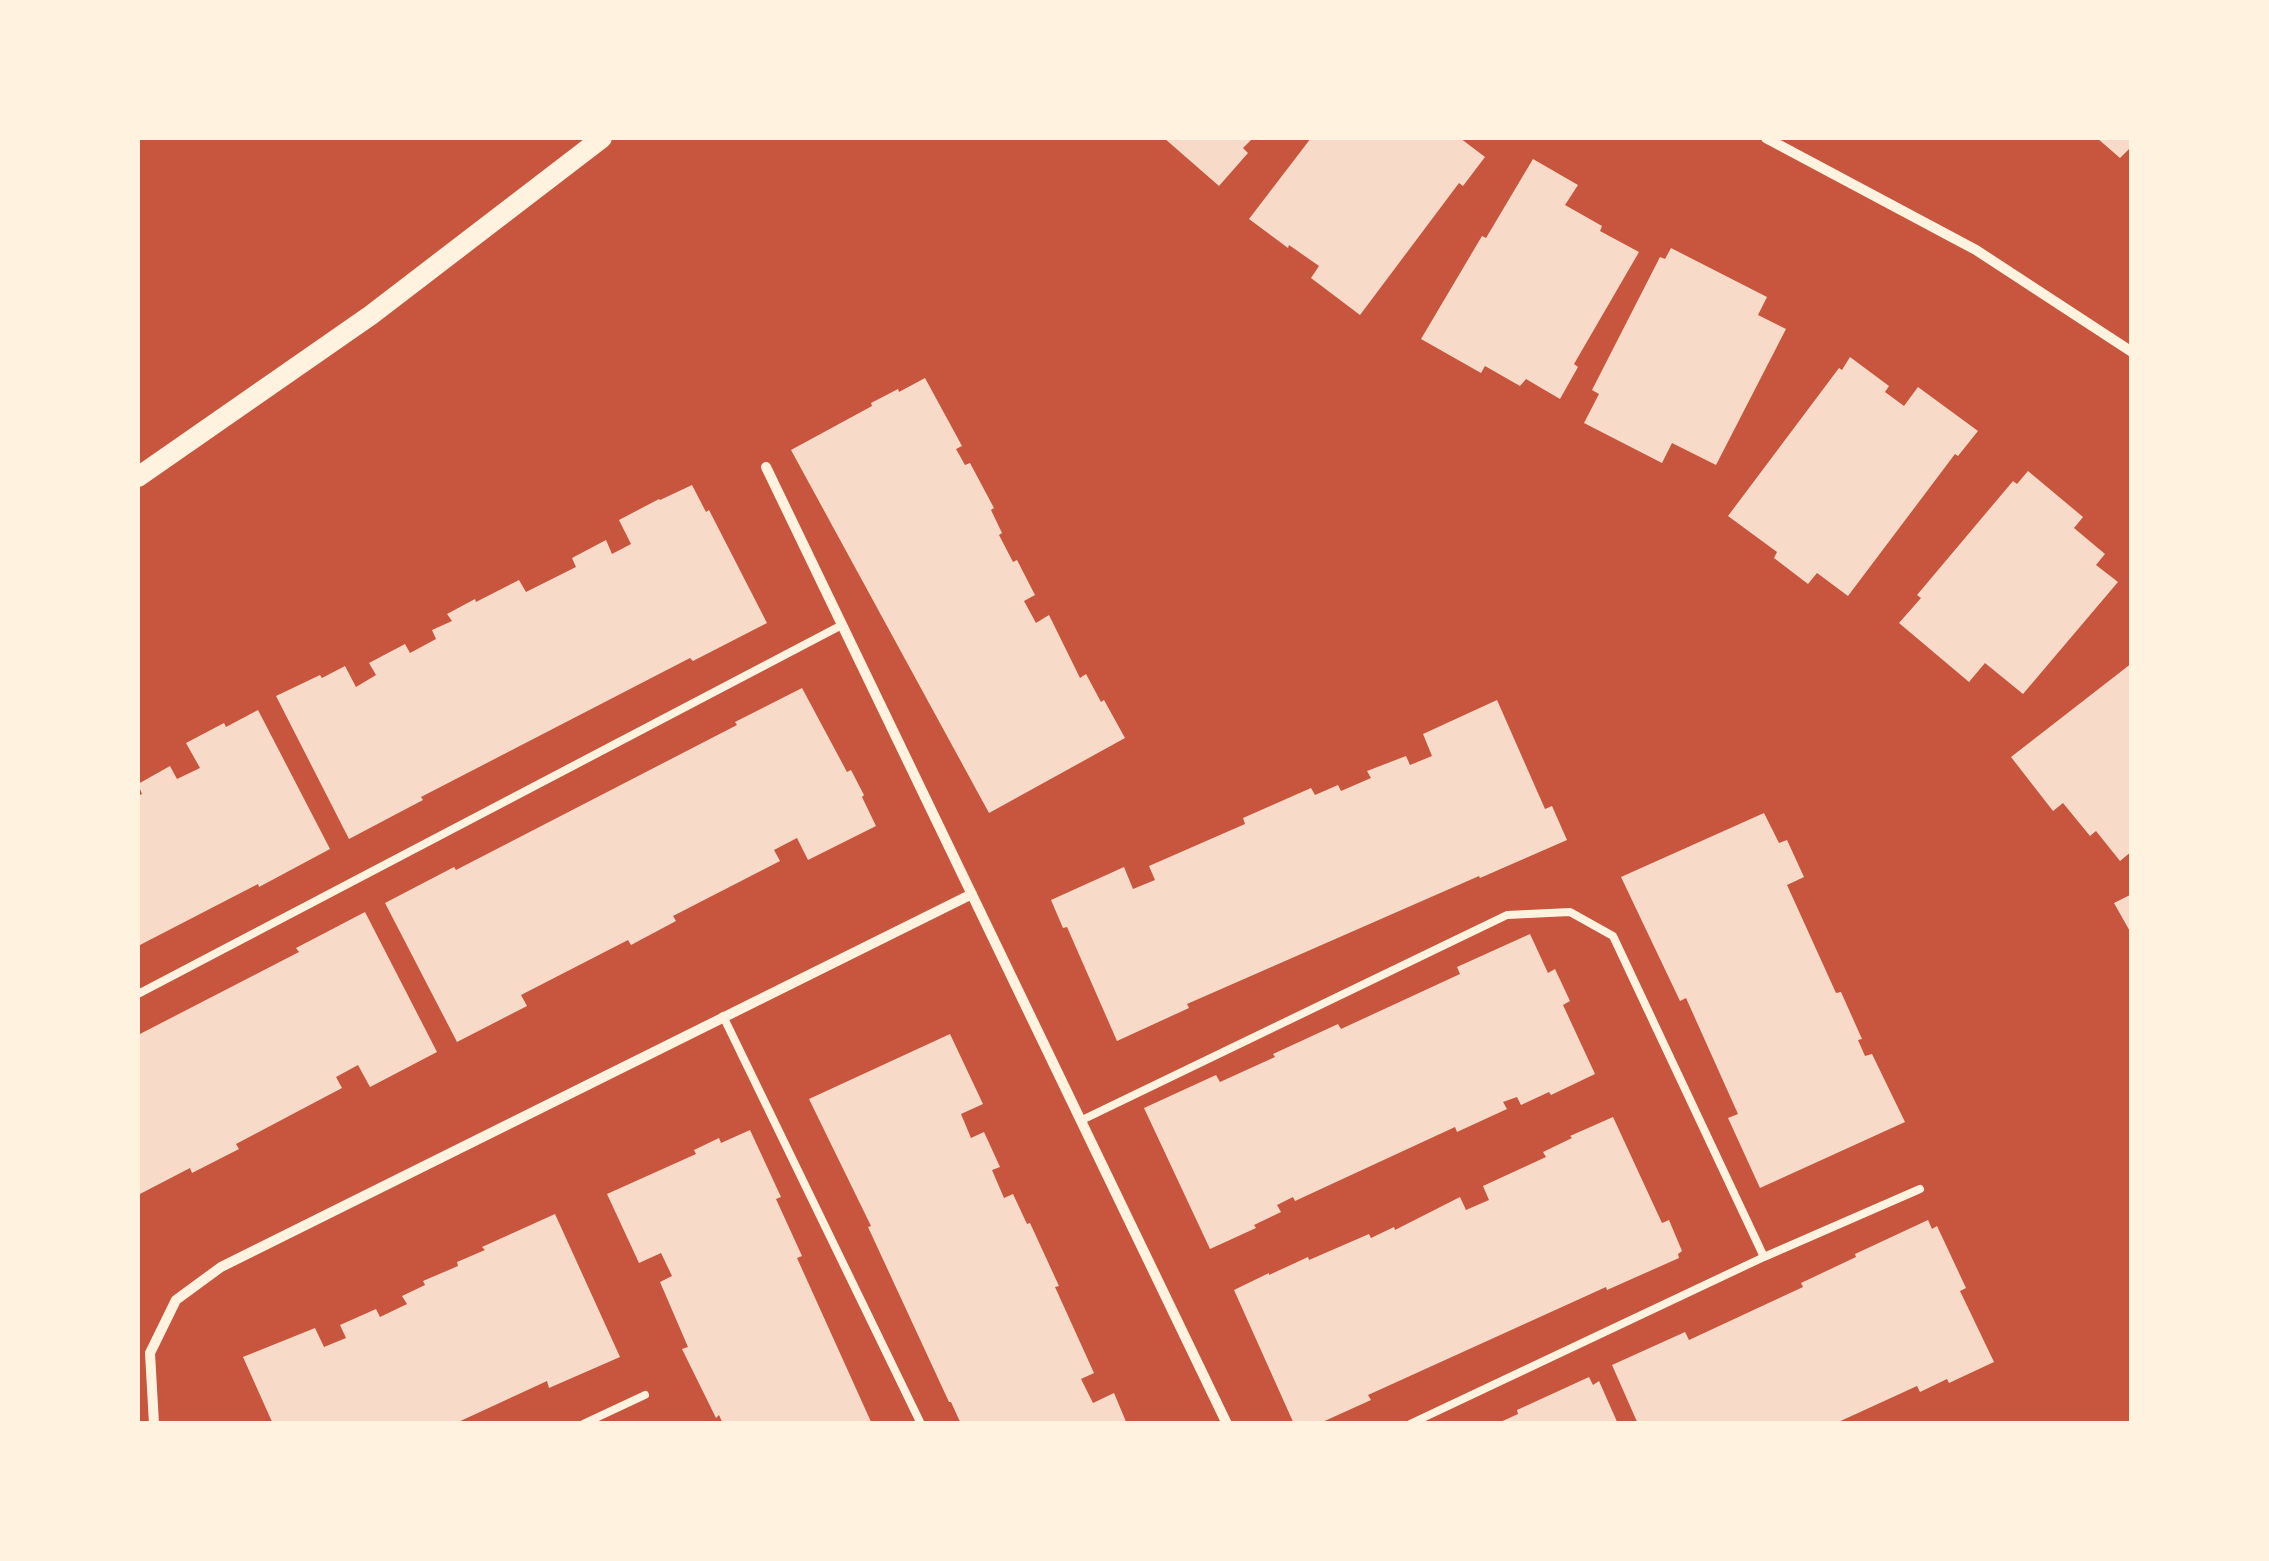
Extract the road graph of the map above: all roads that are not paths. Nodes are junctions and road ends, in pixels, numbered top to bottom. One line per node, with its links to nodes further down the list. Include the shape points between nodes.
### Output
1 (602, 138): 5 (main road, via 371,316)
2 (1766, 138): 3 (street, via 1976,250)
3 (2132, 352)
4 (766, 467): 6 (street)
5 (138, 477)
6 (842, 625): 7 (street); 8 (lane)
7 (972, 894): 9 (street); 10 (street)
8 (138, 994)
9 (723, 1016): 14 (street, via 220,1267 176,1300 150,1353); 16 (lane)
10 (1082, 1120): 12 (lane, via 1507,914 1570,912 1613,936); 17 (street)
11 (1920, 1189): 12 (lane)
12 (1764, 1257): 18 (lane)
13 (645, 1395): 15 (lane)
14 (154, 1424)
15 (583, 1424)
16 (921, 1424)
17 (1227, 1424)
18 (1410, 1424)

